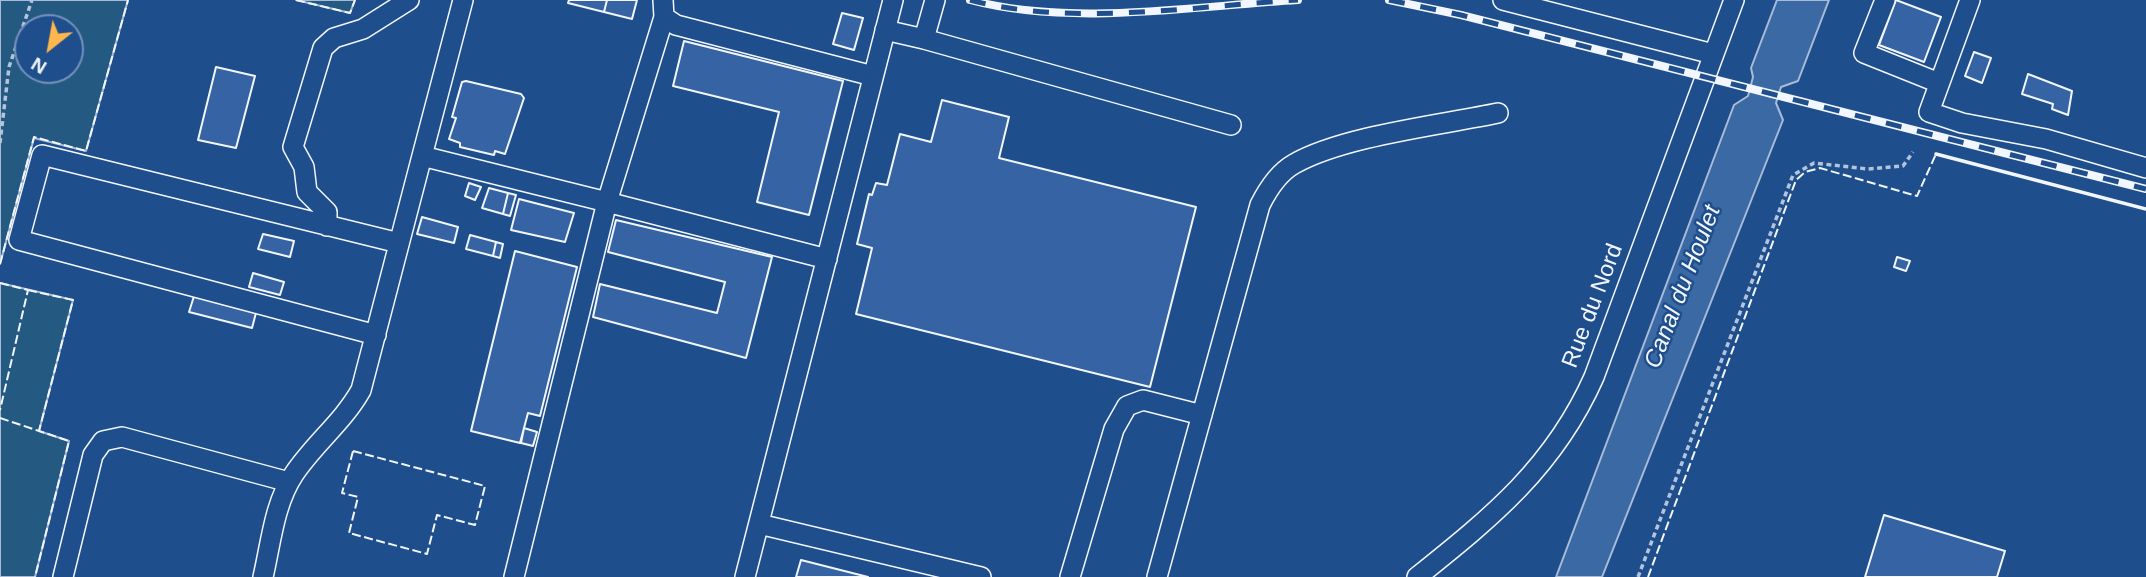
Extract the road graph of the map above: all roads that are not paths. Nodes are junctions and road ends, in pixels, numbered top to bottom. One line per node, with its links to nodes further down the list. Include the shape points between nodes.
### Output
1 (409, 0): 20 (street, via 323,48 293,147 304,167 307,192 327,212)
2 (463, 0): 17 (street)
3 (893, 0): 10 (street)
4 (935, 0): 11 (street)
5 (1503, 0): 12 (street)
6 (1734, 0): 12 (street, Rue du Nord)
7 (1885, 0): 14 (street, via 1864,53)
8 (1970, 0): 14 (street)
9 (664, 8): 13 (street, via 676,25); 19 (street)
10 (885, 30): 11 (street); 13 (street)
11 (924, 39): 16 (street)
12 (1713, 54): 34 (street, Rue du Nord, via 1596,370 1575,415 1518,492)
13 (873, 76): 22 (street)
14 (1939, 83): 18 (street, via 1928,112)
15 (1498, 113): 24 (street, via 1328,148 1292,165 1271,185 1260,205)
16 (1231, 125)
17 (422, 156): 19 (street); 21 (street)
18 (2146, 168)
19 (607, 202): 22 (street); 29 (street)
20 (327, 226): 21 (street); 23 (street, via 42,155 19,240)
21 (399, 243): 23 (street)
22 (827, 259): 26 (street)
23 (376, 335): 25 (street, via 361,390 351,408)
24 (1202, 415): 32 (street, via 1143,400 1127,406 1114,429); 33 (street)
25 (289, 482): 27 (street, via 122,437 103,441 93,455); 28 (street, via 281,496)
26 (759, 524): 30 (street); 31 (street)
27 (63, 577)
28 (263, 577)
29 (514, 577)
30 (745, 577)
31 (981, 577)
32 (1070, 577)
33 (1157, 577)
34 (1417, 577)

